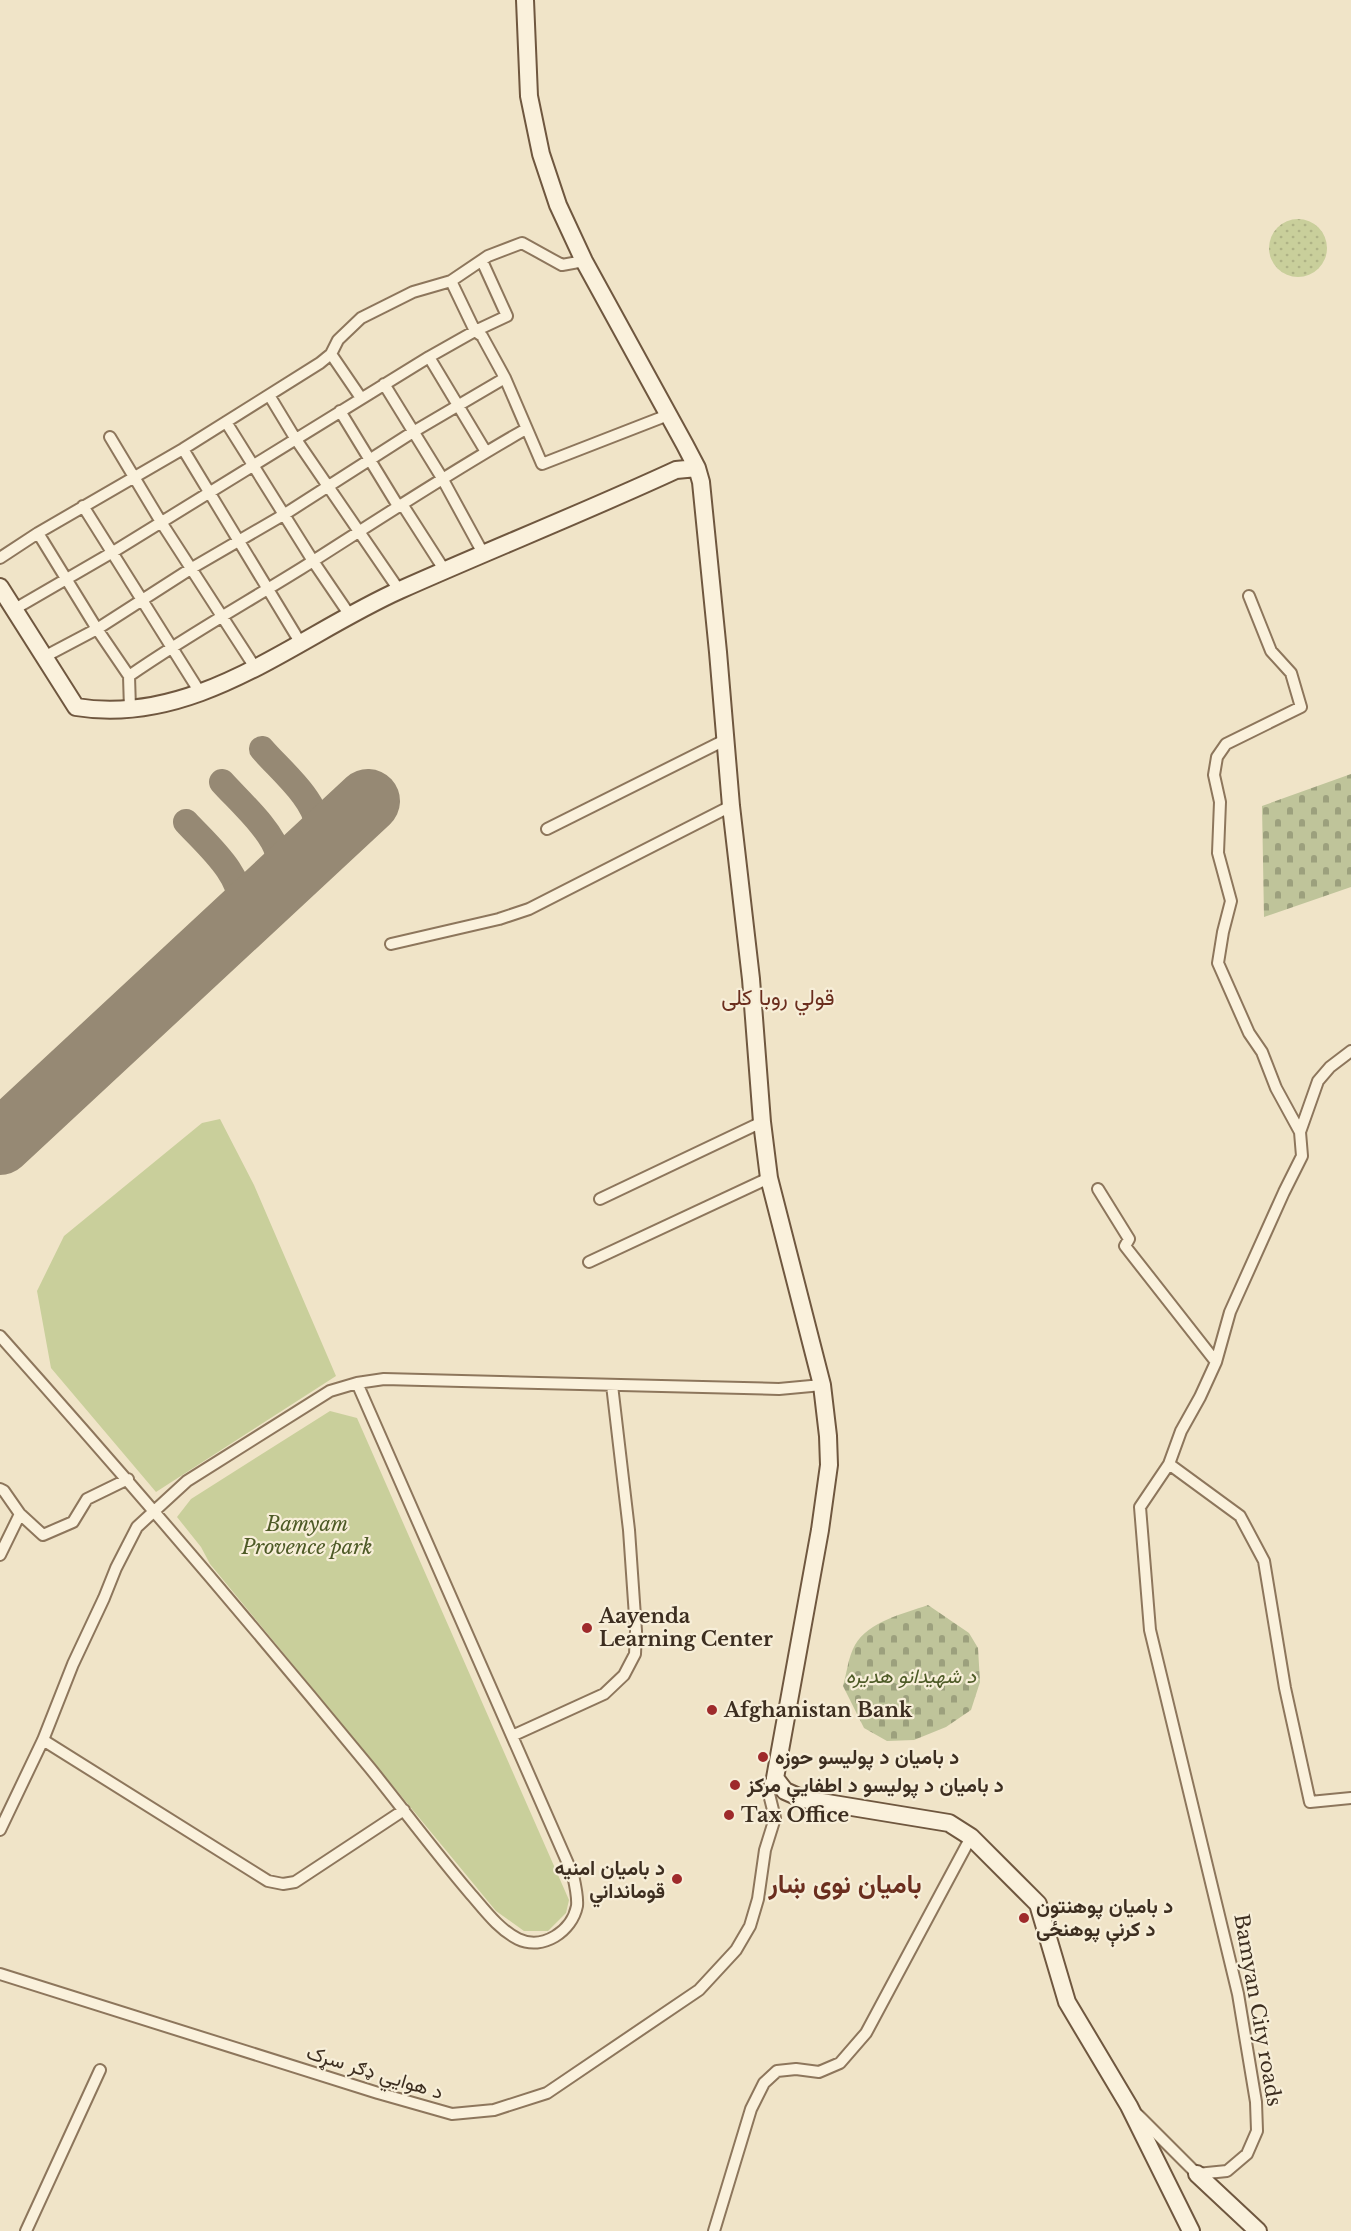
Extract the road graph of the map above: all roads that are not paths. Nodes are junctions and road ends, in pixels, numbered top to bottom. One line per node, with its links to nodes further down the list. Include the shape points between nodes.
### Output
1 (525, 0): 3 (street, via 529,96 541,154 558,205)
2 (482, 261): 3 (street, via 522,243 562,265); 4 (street); 5 (street, via 507,316)
3 (584, 261): 14 (street)
4 (451, 281): 5 (street); 6 (street, via 413,292 361,318 338,340)
5 (475, 331): 7 (street); 8 (street, via 482,336)
6 (331, 354): 10 (street); 11 (street)
7 (429, 357): 9 (street); 12 (street)
8 (505, 378): 12 (street); 16 (street)
9 (384, 384): 11 (street); 17 (street)
10 (269, 395): 15 (street); 19 (street)
11 (361, 398): 13 (street)
12 (458, 404): 17 (street); 21 (street)
13 (340, 411): 19 (street); 22 (street)
14 (668, 415): 16 (street, via 542,464); 24 (street)
15 (226, 422): 20 (street); 23 (street)
16 (526, 429): 21 (street)
17 (413, 432): 22 (street); 26 (street)
18 (110, 437): 25 (street)
19 (295, 438): 23 (street); 27 (street)
20 (183, 449): 25 (street); 28 (street)
21 (486, 452): 26 (street)
22 (370, 460): 27 (street); 29 (street)
23 (254, 465): 28 (street); 31 (street)
24 (697, 468): 37 (street, via 676,470); 59 (street)
25 (133, 477): 30 (street); 32 (street)
26 (442, 478): 29 (street); 37 (street)
27 (328, 485): 31 (street); 33 (street)
28 (208, 493): 32 (street); 35 (street)
29 (400, 505): 33 (street); 41 (street)
30 (83, 506): 34 (street); 36 (street)
31 (285, 514): 35 (street); 39 (street)
32 (161, 522): 36 (street); 40 (street)
33 (358, 532): 39 (street); 45 (street)
34 (38, 533): 38 (street); 42 (street)
35 (238, 541): 40 (street); 44 (street)
36 (113, 552): 42 (street); 47 (street)
37 (484, 555): 41 (street)
38 (0, 558)
39 (313, 561): 44 (street); 49 (street)
40 (192, 568): 47 (street); 50 (street)
41 (445, 571): 45 (street)
42 (67, 579): 48 (street); 51 (street)
43 (0, 587): 48 (street)
44 (268, 589): 50 (street); 52 (street)
45 (399, 590): 49 (street)
46 (1250, 597): 65 (street, via 1271,651 1291,673 1301,707 1226,744 1217,757 1214,775 1220,802 1218,853 1231,901 1218,963)
47 (143, 599): 51 (street); 53 (street)
48 (13, 610): 54 (street)
49 (348, 614): 52 (street)
50 (224, 616): 53 (street); 55 (street)
51 (96, 629): 54 (street); 56 (street)
52 (300, 642): 55 (street)
53 (172, 646): 56 (street); 57 (street)
54 (44, 657): 58 (street, via 76,707)
55 (256, 669): 57 (street)
56 (129, 676): 58 (street)
57 (201, 694): 58 (street)
58 (130, 709)
59 (725, 740): 60 (street); 61 (street)
60 (731, 806): 62 (street, via 529,909); 64 (street, via 751,979)
61 (547, 829)
62 (391, 944)
63 (1351, 1051): 65 (street, via 1318,1081)
64 (762, 1122): 66 (street); 68 (street)
65 (1300, 1132): 71 (street, Bamyan City roads, via 1302,1156 1230,1312)
66 (769, 1178): 69 (street); 74 (street)
67 (1098, 1189): 71 (street, via 1129,1239 1125,1246)
68 (600, 1199)
69 (589, 1262)
70 (0, 1336): 76 (street)
71 (1215, 1362): 75 (street, Bamyan City roads)
72 (357, 1383): 73 (street, via 384,1379); 78 (street, via 330,1391 196,1475); 81 (street)
73 (612, 1385): 74 (street, via 779,1389); 81 (street, via 629,1530 635,1654 624,1675 604,1694)
74 (822, 1385): 83 (street, via 829,1465)
75 (1169, 1464): 84 (street, via 1240,1516 1264,1561 1285,1688 1310,1802); 91 (street, Bamyan City roads, via 1140,1507 1150,1630 1238,1994 1256,2102 1257,2131 1247,2154 1227,2170)
76 (128, 1479): 78 (street); 79 (street, via 87,1499 73,1522 43,1535)
77 (0, 1490): 79 (street)
78 (155, 1511): 82 (street, via 136,1527); 85 (street)
79 (20, 1514): 80 (street)
80 (0, 1554)
81 (512, 1736): 85 (street, via 573,1875 577,1905 572,1920 552,1940 519,1940 495,1922)
82 (43, 1740): 85 (street, via 268,1881 283,1884 295,1882); 86 (street)
83 (775, 1778): 87 (street, via 784,1791 803,1799 949,1823); 88 (street, د هوايي ډګر سړک, via 769,1794 775,1818 765,1850 758,1899 750,1926 736,1950 699,1990 547,2093 494,2110 452,2114)
84 (1351, 1798)
85 (404, 1810)
86 (0, 1830)
87 (971, 1836): 90 (street, via 1038,1904 1067,2002); 93 (street, via 866,2033 840,2063 819,2072 777,2071 764,2083 751,2109)
88 (0, 1974)
89 (100, 2070): 92 (street)
90 (1129, 2106): 91 (street); 94 (street)
91 (1197, 2174): 95 (street)
92 (26, 2231)
93 (714, 2231)
94 (1191, 2231)
95 (1258, 2231)

